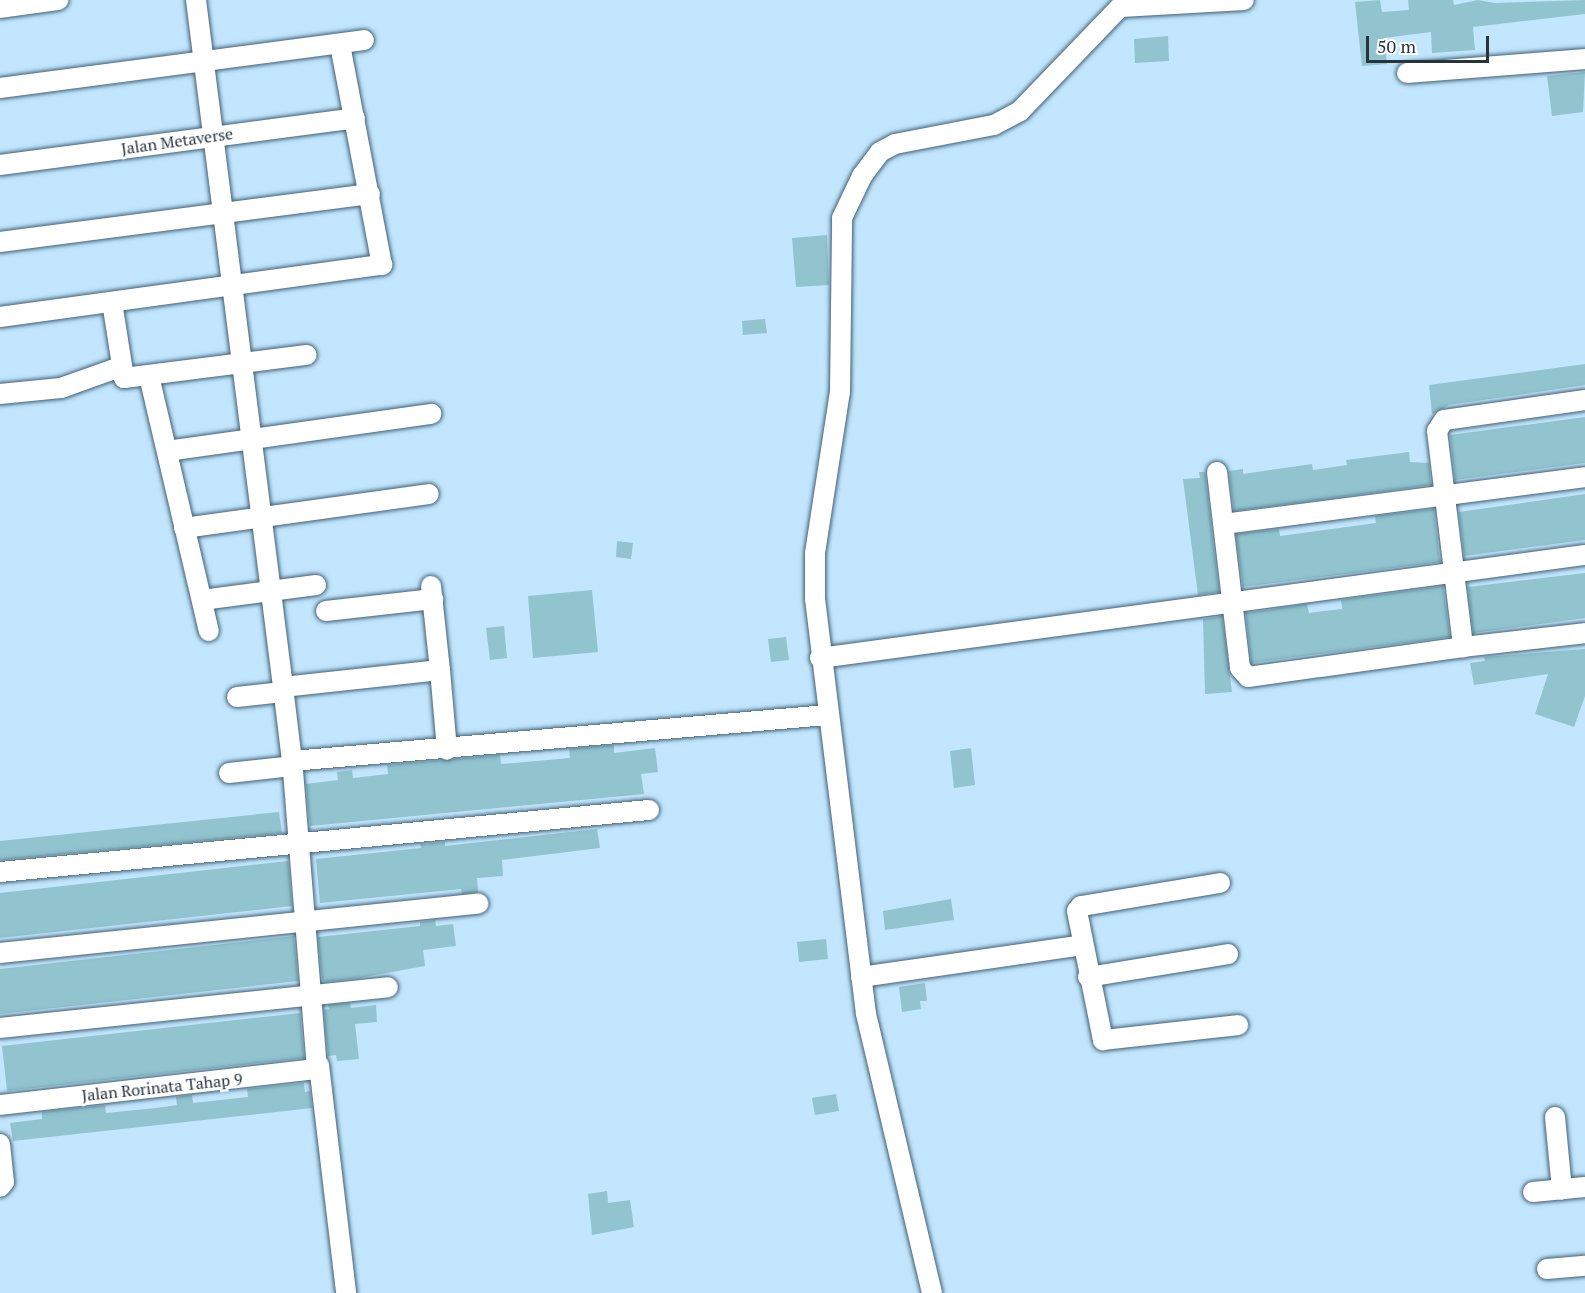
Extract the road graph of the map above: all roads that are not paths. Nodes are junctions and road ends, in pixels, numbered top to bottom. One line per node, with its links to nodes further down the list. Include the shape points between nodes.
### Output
1 (58, 0): 6 (street)
2 (196, 0): 10 (street)
3 (1244, 0): 4 (street)
4 (1198, 2): 5 (street)
5 (1124, 3): 48 (street, via 1020,111 994,125 894,144 880,152 862,176 842,218 840,392 815,553)
6 (0, 8)
7 (364, 40): 8 (street)
8 (340, 45): 10 (street); 13 (street)
9 (1585, 59): 11 (street)
10 (203, 64): 12 (street); 14 (street)
11 (1407, 73)
12 (0, 88)
13 (354, 118): 14 (street, Jalan Metaverse); 16 (street)
14 (213, 136): 15 (street, Jalan Metaverse); 17 (street)
15 (0, 165)
16 (370, 194): 17 (street); 19 (street, via 382,265)
17 (223, 212): 18 (street); 19 (street)
18 (0, 242)
19 (233, 287): 20 (street); 23 (street)
20 (112, 302): 21 (street); 24 (street)
21 (0, 316)
22 (307, 355): 23 (street)
23 (243, 364): 25 (street); 29 (street)
24 (120, 367): 25 (street, via 124,378); 26 (street, via 61,388)
25 (149, 376): 30 (street)
26 (0, 394)
27 (1585, 400): 34 (street, via 1438,424)
28 (431, 414): 29 (street)
29 (253, 440): 30 (street); 35 (street)
30 (167, 451): 37 (street)
31 (1217, 472): 36 (street)
32 (1585, 477): 34 (street)
33 (429, 494): 35 (street)
34 (1443, 496): 36 (street); 39 (street)
35 (262, 517): 37 (street); 41 (street)
36 (1224, 524): 43 (street)
37 (184, 528): 42 (street)
38 (1585, 555): 39 (street)
39 (1455, 572): 43 (street); 47 (street)
40 (316, 585): 41 (street)
41 (271, 591): 42 (street); 50 (street)
42 (202, 600): 45 (street)
43 (1234, 603): 47 (street, via 1240,668 1248,677); 48 (street)
44 (326, 611): 49 (street, via 432,592)
45 (209, 631)
46 (1585, 633): 47 (street)
47 (1463, 647)
48 (820, 658): 52 (street)
49 (440, 670): 50 (street); 53 (street)
50 (283, 690): 51 (street); 54 (street)
51 (237, 696)
52 (827, 715): 53 (street); 65 (street)
53 (447, 750): 54 (street)
54 (292, 763): 55 (street); 57 (street)
55 (229, 773)
56 (649, 810): 57 (street)
57 (297, 842): 58 (street); 61 (street)
58 (0, 872)
59 (1220, 883): 62 (street, via 1081,906 1077,911)
60 (478, 904): 61 (street)
61 (305, 919): 63 (street); 68 (street)
62 (1083, 945): 65 (street); 66 (street)
63 (0, 953)
64 (1228, 954): 66 (street)
65 (861, 977): 82 (street, via 866,1014)
66 (1088, 977): 69 (street, via 1103,1040)
67 (388, 987): 68 (street)
68 (313, 994): 70 (street); 71 (street)
69 (1238, 1025)
70 (0, 1028)
71 (319, 1063): 72 (street, Jalan Rorinata Tahap 9, via 312,1071); 81 (street)
72 (0, 1106)
73 (1555, 1117): 77 (street)
74 (0, 1144): 75 (street, via 4,1182)
75 (0, 1187)
76 (1585, 1187): 77 (street)
77 (1562, 1190): 78 (street)
78 (1533, 1192)
79 (1585, 1266): 80 (street)
80 (1547, 1269)
81 (346, 1293)
82 (932, 1293)

